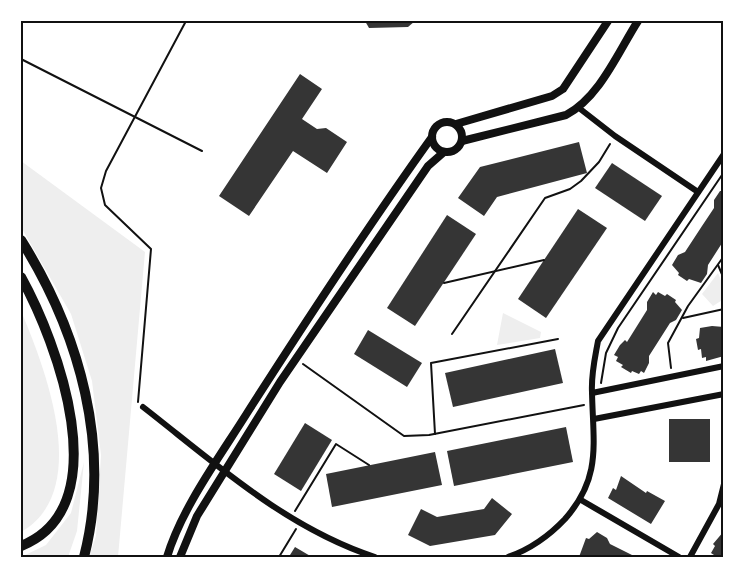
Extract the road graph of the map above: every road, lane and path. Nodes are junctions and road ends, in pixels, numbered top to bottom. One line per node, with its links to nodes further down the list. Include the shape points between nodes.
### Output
1 (186, 21): 6 (path)
2 (608, 21): 7 (street, via 563,89 530,103)
3 (638, 21): 5 (street)
4 (21, 59): 6 (path)
5 (579, 108): 8 (street); 10 (street, via 566,115)
6 (136, 116): 11 (path); 35 (path, via 101,188 105,205 151,249)
7 (456, 124): 9 (street, via 440,123); 10 (street, via 461,129)
8 (615, 136): 15 (street); 20 (path, via 581,181 544,198)
9 (432, 137): 12 (street, via 436,148); 38 (street)
10 (462, 141): 12 (street, via 454,151)
11 (202, 151)
12 (444, 152): 28 (street, via 428,166)
13 (723, 158): 15 (street)
14 (724, 172): 31 (path, via 618,328 606,353)
15 (698, 192): 32 (street, via 598,341)
16 (21, 240): 46 (highway, via 57,306 87,402 94,481)
17 (724, 256): 19 (path)
18 (544, 260): 20 (path)
19 (718, 265): 22 (path); 25 (path)
20 (495, 271): 23 (path); 26 (path)
21 (21, 277): 45 (highway, via 58,363 74,448 68,491 60,513 49,530)
22 (724, 279)
23 (444, 283)
24 (724, 309): 25 (path)
25 (681, 318): 30 (path, via 668,343)
26 (452, 334)
27 (558, 339): 37 (path, via 431,363)
28 (296, 359): 37 (path, via 404,436); 40 (street)
29 (724, 366): 30 (street)
30 (673, 376): 31 (street)
31 (600, 391): 32 (street)
32 (592, 393): 34 (street)
33 (724, 394): 36 (street)
34 (593, 403): 36 (street); 37 (path)
35 (140, 407): 38 (street)
36 (594, 419): 42 (street, via 590,477)
37 (435, 434)
38 (215, 464): 40 (street); 47 (street)
39 (369, 465): 43 (path, via 336,444)
40 (225, 471): 43 (street); 48 (street, via 197,516)
41 (724, 484): 53 (street, via 716,512)
42 (581, 500): 51 (street, via 550,535); 52 (street)
43 (290, 519): 44 (street)
44 (298, 528): 49 (path); 50 (street)
45 (21, 546)
46 (84, 557)
47 (167, 557)
48 (180, 557)
49 (279, 557)
50 (375, 557)
51 (508, 557)
52 (679, 557)
53 (690, 557)

